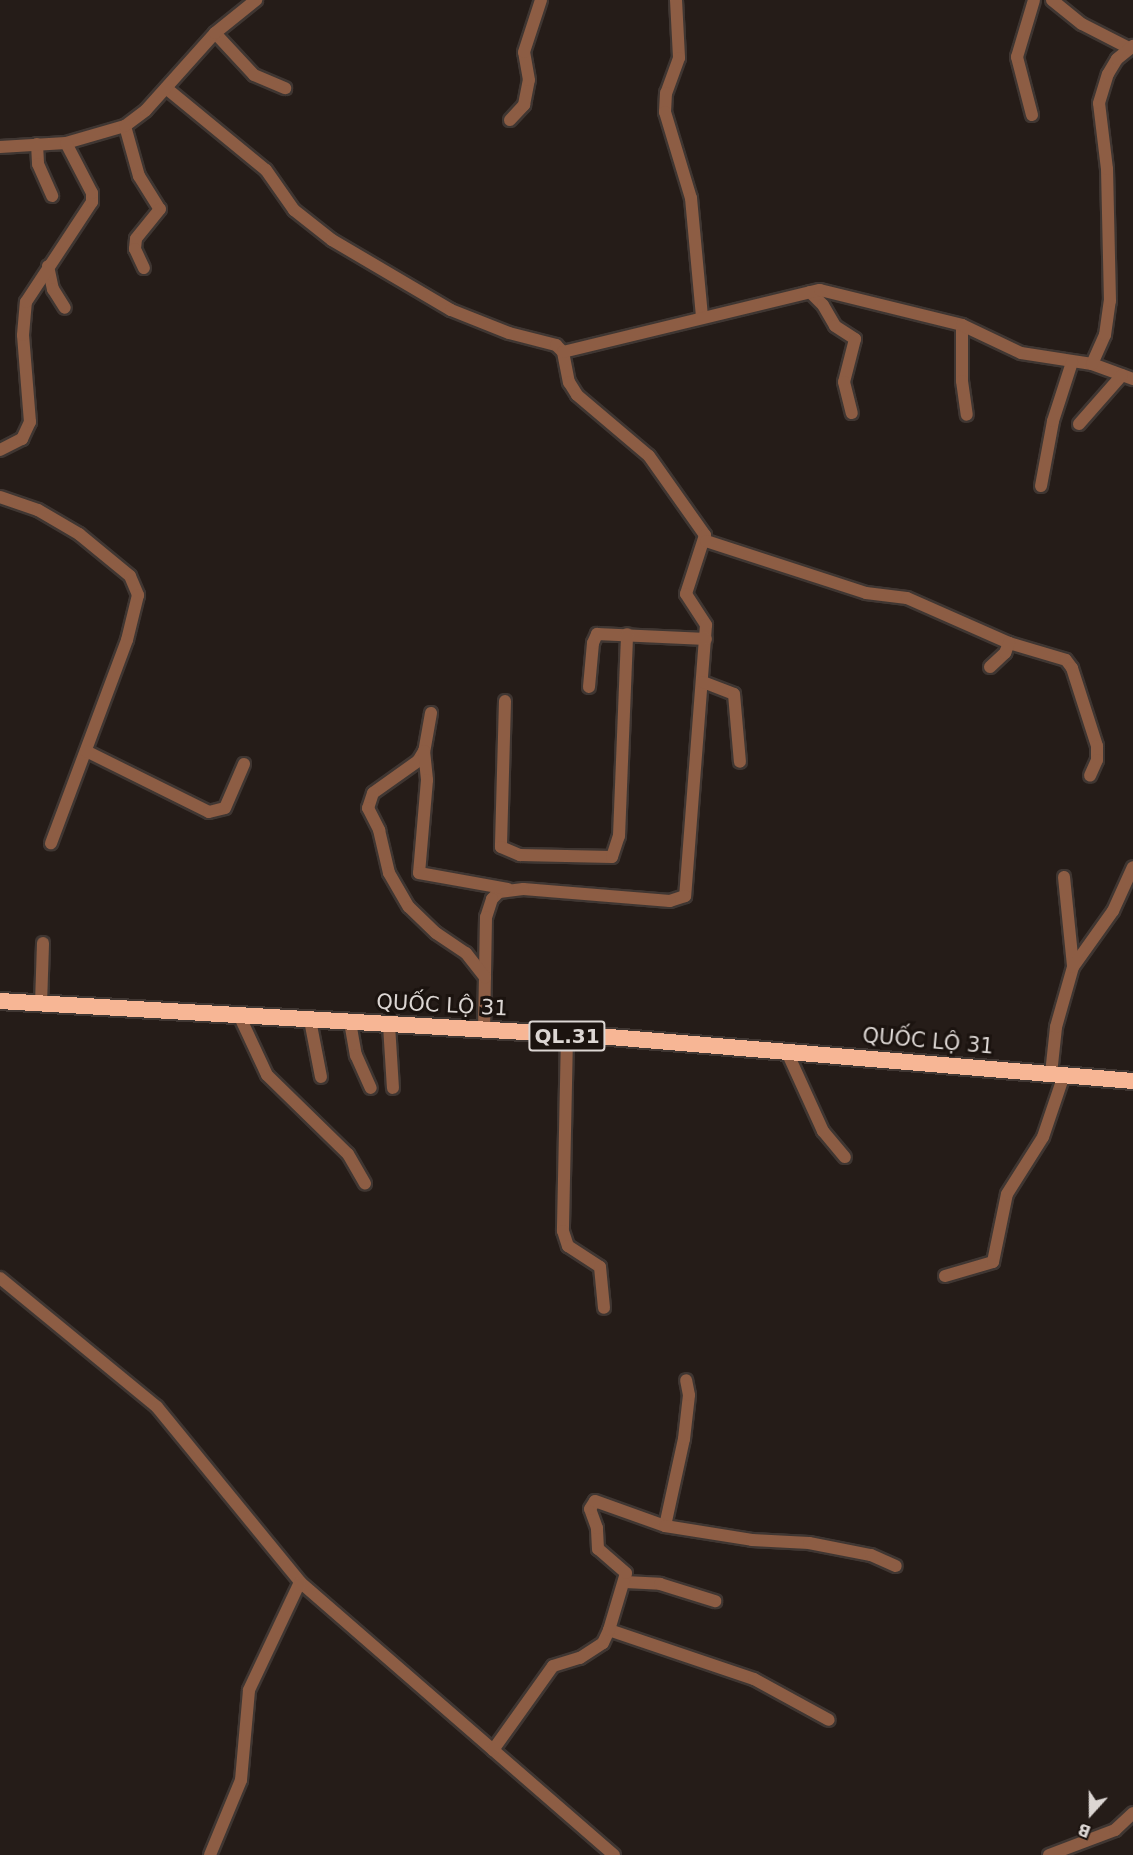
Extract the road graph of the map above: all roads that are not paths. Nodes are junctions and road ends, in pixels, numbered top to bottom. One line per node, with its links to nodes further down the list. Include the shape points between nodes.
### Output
1 (256, 0): 6 (street)
2 (541, 0): 11 (street, via 524,52 529,80 524,105)
3 (676, 0): 21 (street, via 679,58 664,103 691,198)
4 (1034, 0): 10 (street, via 1017,57)
5 (1052, 0): 7 (street, via 1082,24)
6 (215, 33): 8 (street); 9 (street, via 254,75)
7 (1131, 47): 25 (street, via 1108,74 1099,104 1107,169 1110,301 1105,335)
8 (166, 88): 12 (street); 23 (street, via 266,170 294,210 324,235 451,310 509,333 546,340)
9 (285, 88)
10 (1032, 115)
11 (510, 120)
12 (125, 126): 13 (street); 18 (street, via 139,176 160,209 136,239 135,249)
13 (66, 143): 14 (street); 17 (street, via 92,193 92,202)
14 (37, 144): 15 (street); 16 (street, via 38,164)
15 (0, 147)
16 (52, 196)
17 (48, 266): 20 (street, via 53,289); 30 (street, via 26,302 23,320 30,422 22,439)
18 (144, 268)
19 (810, 292): 21 (street); 22 (street, via 855,296); 27 (street, via 823,304 835,326 855,339 844,382)
20 (65, 308)
21 (702, 317): 23 (street)
22 (962, 325): 24 (street, via 1021,353); 28 (street, via 962,381)
23 (563, 351): 33 (street, via 569,382 577,395 649,456 690,510)
24 (1072, 362): 25 (street); 31 (street, via 1053,421)
25 (1092, 364): 26 (street)
26 (1127, 377): 29 (street)
27 (852, 413)
28 (967, 416)
29 (1080, 424)
30 (0, 450)
31 (1041, 486)
32 (0, 497): 42 (street, via 38,510 79,534 135,584 137,607)
33 (706, 541): 35 (street, via 686,594 704,617); 36 (street, via 866,593 907,598)
34 (627, 634): 35 (street); 39 (street, via 597,634); 40 (street, via 619,836 612,857 520,855 501,847)
35 (706, 639): 38 (street)
36 (1009, 644): 37 (street); 46 (street, via 1052,655 1072,668 1097,746 1097,760)
37 (990, 668)
38 (704, 682): 44 (street, via 734,694); 50 (street, via 685,896 670,901)
39 (589, 687)
40 (505, 701)
41 (431, 713): 43 (street)
42 (86, 751): 45 (street, via 209,812 225,808); 47 (street)
43 (424, 751): 50 (street, via 428,780 419,873); 53 (street, via 413,767 373,794 368,808 379,830 389,873 409,907 436,933 466,953)
44 (740, 762)
45 (244, 764)
46 (1090, 776)
47 (51, 843)
48 (1133, 867): 52 (street, via 1113,911)
49 (1064, 877): 52 (street)
50 (509, 889): 53 (street, via 492,899 486,917)
51 (43, 943): 55 (street)
52 (1073, 966): 64 (street, via 1056,1027)
53 (485, 977): 60 (street)
54 (0, 1001): 55 (highway, QUỐC LỘ 31 / QL.31)
55 (41, 1004): 56 (highway, QUỐC LỘ 31 / QL.31)
56 (239, 1016): 57 (highway, QUỐC LỘ 31 / QL.31); 69 (street, via 267,1075 348,1154)
57 (310, 1020): 58 (highway, QUỐC LỘ 31 / QL.31); 63 (street)
58 (350, 1022): 59 (highway, QUỐC LỘ 31 / QL.31); 66 (street, via 356,1055)
59 (389, 1025): 60 (highway, QUỐC LỘ 31 / QL.31); 67 (street)
60 (484, 1030): 61 (highway, QUỐC LỘ 31 / QL.31)
61 (567, 1035): 62 (highway, QUỐC LỘ 31 / QL.31); 72 (street, via 563,1230 568,1246 600,1267)
62 (787, 1052): 64 (highway, QUỐC LỘ 31 / QL.31); 68 (street, via 822,1131)
63 (321, 1077)
64 (1059, 1078): 65 (highway, QUỐC LỘ 31 / QL.31); 70 (street, via 1043,1137 1007,1194 993,1262)
65 (1133, 1081)
66 (371, 1088)
67 (393, 1088)
68 (845, 1157)
69 (365, 1184)
70 (945, 1276)
71 (0, 1278): 76 (street, via 157,1407)
72 (604, 1308)
73 (686, 1380): 74 (street, via 689,1395 684,1439)
74 (665, 1526): 75 (street, via 752,1540 809,1543 871,1555); 77 (street, via 592,1502 598,1548 624,1568)
75 (896, 1566)
76 (300, 1582): 81 (street); 83 (street, via 249,1690 241,1780)
77 (625, 1582): 78 (street, via 660,1584); 79 (street)
78 (715, 1601)
79 (609, 1630): 80 (street, via 754,1679); 81 (street, via 603,1642 580,1658 553,1666)
80 (829, 1720)
81 (493, 1750): 84 (street)
82 (1133, 1813): 85 (street, via 1115,1830)
83 (210, 1855)
84 (615, 1855)
85 (1049, 1855)

